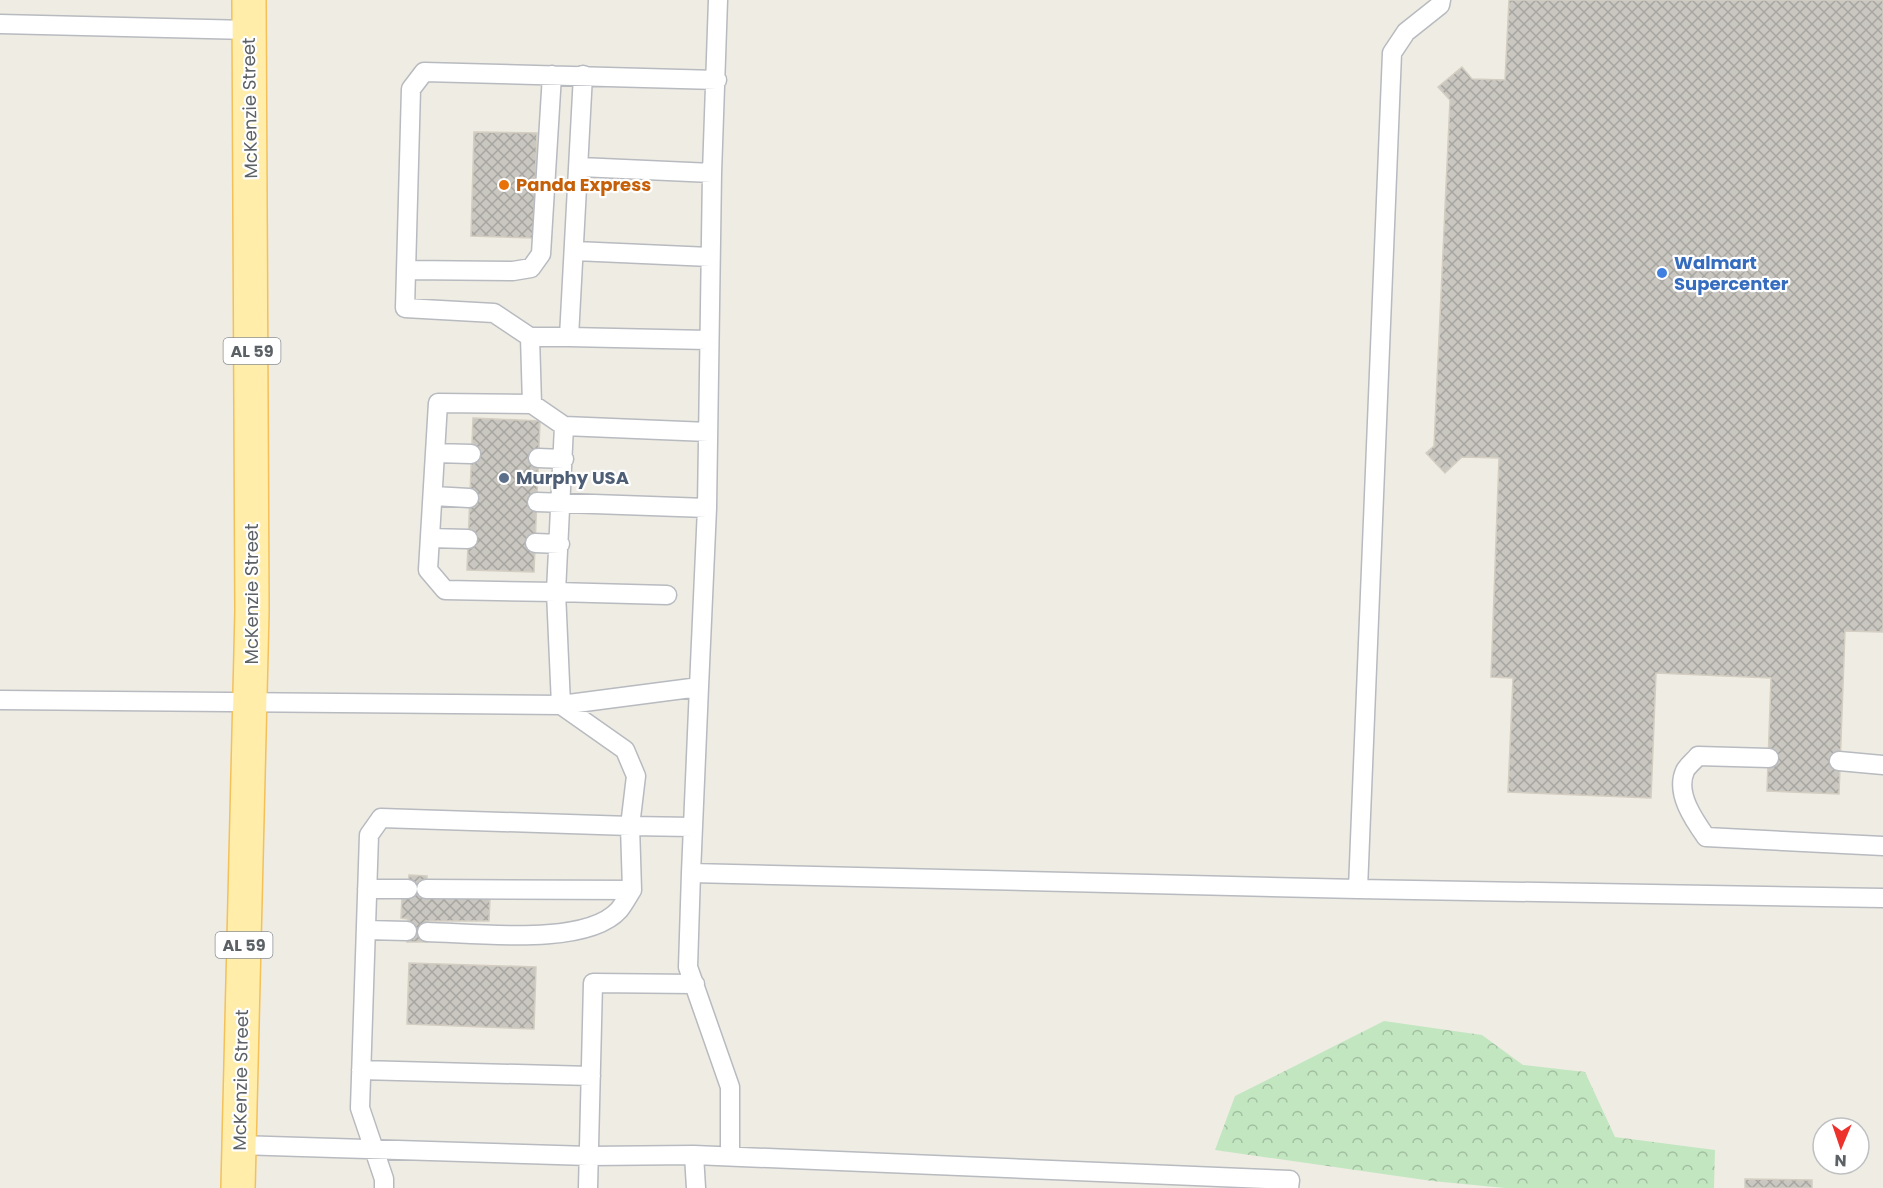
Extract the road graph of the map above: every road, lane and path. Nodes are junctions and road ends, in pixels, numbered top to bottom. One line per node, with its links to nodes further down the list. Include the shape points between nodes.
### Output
1 (718, 0): 7 (lane)
2 (1441, 0): 46 (lane, via 1440,5 1406,32 1392,53)
3 (249, 15): 4 (lane); 36 (main road, McKenzie Street / AL 59)
4 (0, 24)
5 (552, 75): 6 (lane); 12 (lane, via 541,255 531,268 513,271); 12 (lane, via 424,72 411,89)
6 (583, 75): 7 (lane); 8 (lane)
7 (717, 80): 9 (lane)
8 (580, 167): 9 (lane); 10 (lane)
9 (712, 173): 11 (lane)
10 (575, 251): 11 (lane); 14 (lane)
11 (710, 256): 15 (lane)
12 (406, 270): 13 (lane, via 405,308 494,313)
13 (530, 337): 14 (lane); 16 (lane)
14 (569, 337): 15 (lane)
15 (708, 340): 18 (lane)
16 (532, 404): 17 (lane); 19 (lane, via 438,403)
17 (564, 426): 18 (lane); 22 (lane)
18 (708, 432): 27 (lane)
19 (435, 453): 20 (lane); 23 (lane)
20 (471, 454)
21 (538, 458): 22 (lane)
22 (564, 459): 26 (lane)
23 (433, 496): 24 (lane); 28 (lane)
24 (469, 498)
25 (537, 502): 26 (lane)
26 (562, 503): 27 (lane); 31 (lane)
27 (707, 508): 34 (lane)
28 (430, 538): 29 (lane); 32 (lane, via 428,570 445,590)
29 (468, 539)
30 (535, 543): 31 (lane)
31 (560, 544): 32 (lane)
32 (556, 592): 33 (lane); 37 (lane)
33 (668, 595)
34 (699, 687): 37 (lane); 42 (lane)
35 (0, 700): 36 (lane)
36 (251, 702): 37 (lane); 55 (main road, McKenzie Street / AL 59)
37 (561, 705): 41 (lane, via 625,750 636,776)
38 (1769, 758): 43 (lane, via 1698,756 1685,771 1684,791 1690,816 1707,837)
39 (1839, 761): 40 (lane)
40 (1883, 765)
41 (630, 826): 42 (lane); 45 (lane, via 381,818 369,834); 47 (lane)
42 (693, 827): 44 (lane)
43 (1883, 846)
44 (690, 873): 46 (lane); 52 (lane, via 688,967)
45 (367, 889): 47 (lane); 49 (lane)
46 (1358, 889): 48 (lane)
47 (632, 890): 51 (lane, via 619,911 595,926 567,934)
48 (1883, 897)
49 (366, 930): 50 (lane); 53 (lane)
50 (407, 931)
51 (427, 932)
52 (695, 984): 54 (lane, via 593,983); 59 (lane, via 730,1087)
53 (361, 1070): 54 (lane); 56 (lane, via 360,1108)
54 (591, 1076): 58 (lane)
55 (239, 1145): 56 (lane); 61 (main road, McKenzie Street / AL 59)
56 (371, 1147): 58 (lane); 62 (lane)
57 (694, 1155): 58 (lane); 59 (lane); 64 (lane)
58 (589, 1156): 63 (lane)
59 (730, 1156): 60 (lane)
60 (1156, 1182): 65 (lane, via 1290,1180)
61 (238, 1188)
62 (384, 1188)
63 (588, 1188)
64 (696, 1188)
65 (1289, 1188)

